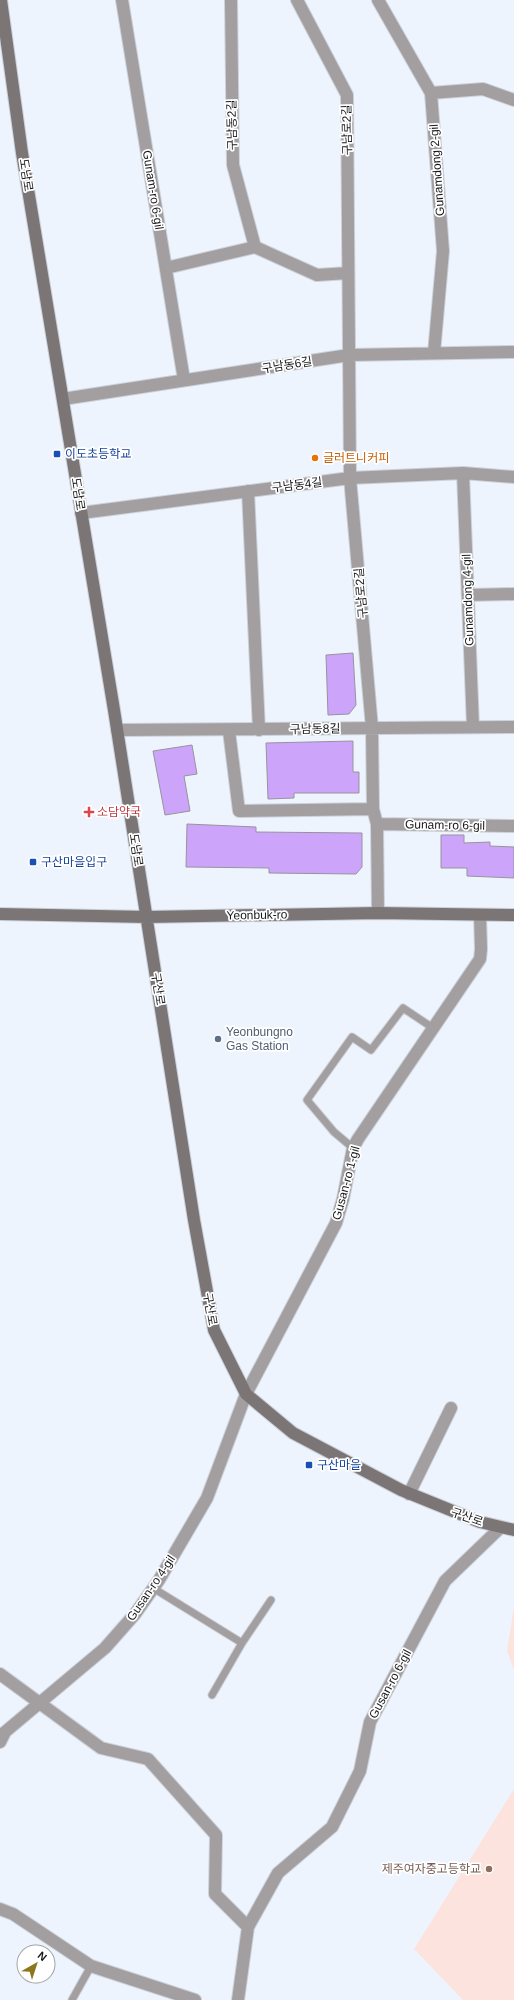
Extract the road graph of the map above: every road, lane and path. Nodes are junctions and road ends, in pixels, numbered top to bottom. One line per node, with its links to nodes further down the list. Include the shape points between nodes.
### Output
1 (2, 0): 15 (main road, 도남로, via 22,153)
2 (122, 0): 9 (street, Gunam-ro 6-gil)
3 (231, 0): 8 (street, 구남동2길, via 233,165)
4 (297, 0): 10 (street, 구남로2길, via 347,95)
5 (378, 0): 6 (street, Gunamdong 2-gil)
6 (431, 93): 7 (street, via 483,89); 12 (street, Gunamdong 2-gil, via 443,251)
7 (514, 100)
8 (255, 247): 9 (street); 10 (street, via 317,275)
9 (166, 268): 14 (street, Gunam-ro 6-gil)
10 (348, 273): 13 (street, 구남로2길)
11 (514, 352): 12 (street, 구남동6길)
12 (434, 353): 13 (street, 구남동6길)
13 (349, 355): 14 (street, 구남동6길); 18 (street, 구남로2길)
14 (184, 380): 15 (street, 구남동6길)
15 (63, 399): 20 (main road, 도남로)
16 (463, 473): 17 (street, 구남동4길); 18 (street, 구남동4길); 22 (street, Gunamdong 4-gil)
17 (514, 477)
18 (350, 478): 19 (street, 구남동4길); 25 (street, 구남로2길)
19 (248, 491): 20 (street, 구남동4길); 27 (street)
20 (81, 513): 26 (main road, 도남로)
21 (514, 594): 22 (street)
22 (468, 595): 23 (street, Gunamdong 4-gil)
23 (474, 727): 24 (street, 구남동8길); 25 (street, 구남동8길)
24 (514, 727)
25 (372, 728): 27 (street, 구남동8길); 29 (street, 구남로2길)
26 (117, 730): 28 (street, 구남동8길); 36 (main road, 도남로)
27 (259, 730): 28 (street, 구남동8길)
28 (229, 731): 29 (street, via 239,811)
29 (373, 809): 30 (street, 구남로2길)
30 (377, 824): 31 (street, Gunam-ro 6-gil); 32 (street, 구남로2길)
31 (514, 826)
32 (378, 913): 34 (main road, Yeonbuk-ro); 36 (main road, Yeonbuk-ro)
33 (0, 914): 36 (main road, Yeonbuk-ro)
34 (480, 915): 35 (main road, Yeonbuk-ro); 37 (street, Gusan-ro 1-gil, via 480,959)
35 (514, 915)
36 (147, 917): 39 (main road, 구산로, via 214,1330)
37 (433, 1028): 38 (street, Gusan-ro 1-gil); 38 (lane, via 403,1008 371,1050 352,1037 307,1100 334,1132)
38 (353, 1148): 39 (street, Gusan-ro 1-gil, via 336,1223)
39 (246, 1394): 41 (main road, 구산로, via 294,1433); 44 (street, Gusan-ro 4-gil, via 207,1498)
40 (451, 1408): 41 (street)
41 (409, 1494): 42 (main road, 구산로)
42 (500, 1528): 43 (main road, 구산로); 52 (street, Gusan-ro 6-gil, via 445,1581 370,1722 360,1771 332,1827 278,1873)
43 (514, 1530)
44 (153, 1588): 46 (lane); 49 (street, Gusan-ro 4-gil, via 135,1614 105,1648)
45 (271, 1600): 46 (lane)
46 (242, 1644): 48 (lane)
47 (0, 1674): 49 (street)
48 (212, 1695)
49 (40, 1703): 50 (street, Gusan-ro 4-gil, via 5,1732); 52 (street, via 101,1748 148,1759 216,1836 215,1894)
50 (0, 1742)
51 (0, 1909): 53 (street, via 13,1914)
52 (248, 1927): 56 (street, Gusan-ro 6-gil)
53 (91, 1966): 54 (lane); 55 (street)
54 (72, 2000)
55 (196, 2000)
56 (238, 2000)

